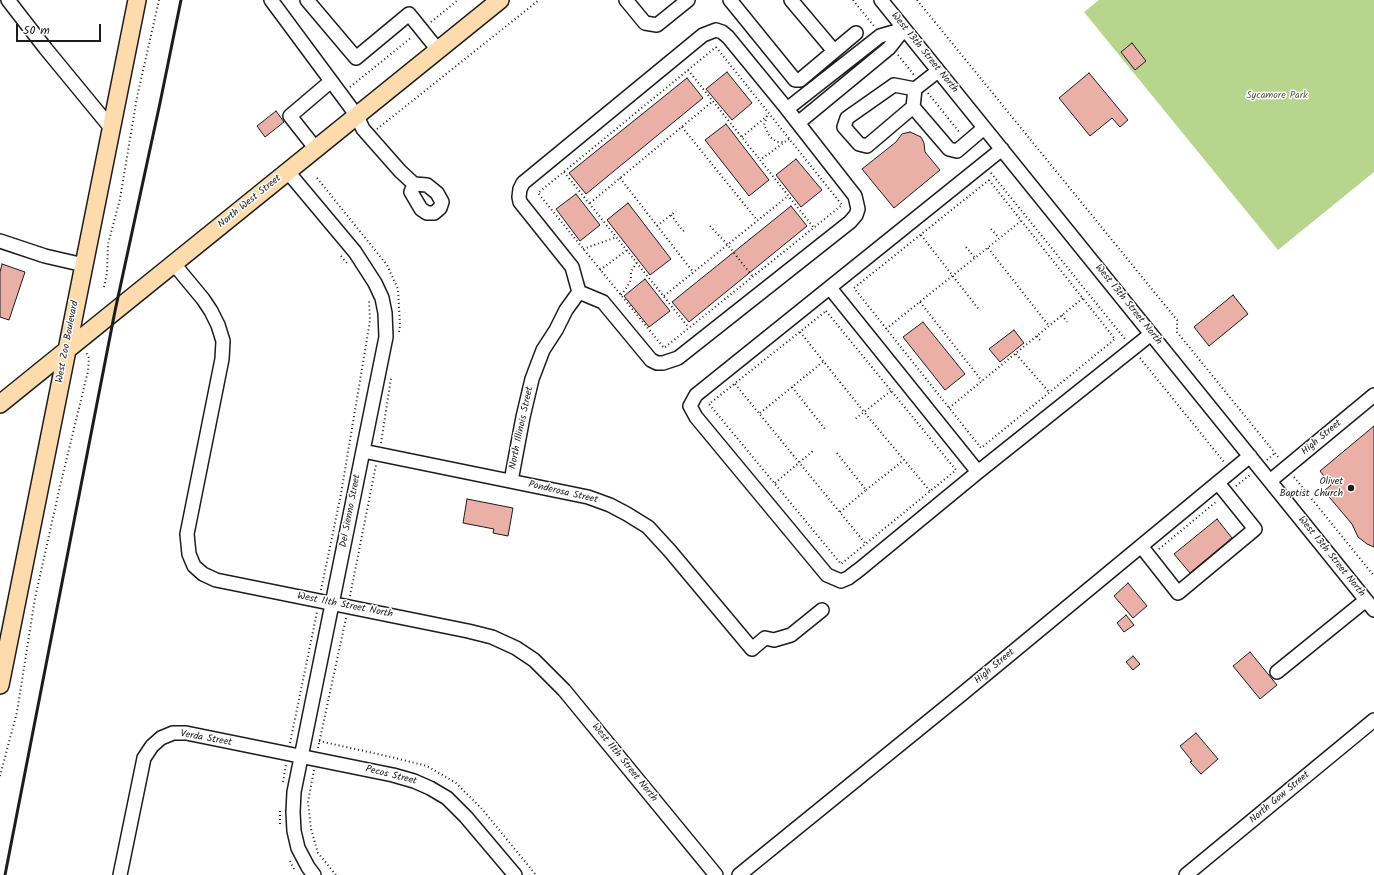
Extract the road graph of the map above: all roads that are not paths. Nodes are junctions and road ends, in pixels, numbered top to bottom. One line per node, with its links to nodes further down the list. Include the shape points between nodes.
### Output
1 (8, 0): 22 (street)
2 (137, 0): 22 (main road, West Zoo Boulevard)
3 (272, 0): 16 (street)
4 (307, 0): 13 (street, via 356,58 409,14)
5 (500, 0): 13 (main road, North West Street)
6 (626, 0): 7 (street, via 645,23 657,25)
7 (688, 0)
8 (730, 0): 14 (street, via 795,80 800,80)
9 (791, 0): 14 (street)
10 (881, 0): 11 (street, West 13th Street North)
11 (904, 29): 15 (street, West 13th Street North); 19 (street, via 882,35); 21 (street, via 890,46)
12 (856, 33): 14 (street)
13 (438, 50): 20 (main road, North West Street)
14 (834, 51)
15 (938, 71): 17 (street); 23 (street, West 13th Street North)
16 (330, 82): 20 (street); 24 (street, via 290,116)
17 (918, 86): 18 (street); 18 (street, via 894,85 847,118 844,127 859,144 867,146)
18 (913, 107): 23 (street, via 949,149 957,150)
19 (787, 109): 21 (street); 32 (street, via 728,37 716,30 703,35 523,183 518,197 520,202 572,267)
20 (357, 116): 24 (main road, North West Street); 27 (street, via 363,129)
21 (798, 123): 32 (street, via 855,196 858,209 856,215 678,358 663,363 650,360 602,302)
22 (111, 128): 30 (main road, West Zoo Boulevard)
23 (984, 128): 25 (street, West 13th Street North)
24 (316, 149): 26 (main road, North West Street)
25 (1002, 150): 31 (street); 33 (street, West 13th Street North)
26 (288, 172): 29 (main road, North West Street); 37 (street, Del Sienno Street, via 355,252 382,298 386,337)
27 (414, 184)
28 (0, 240): 30 (street, via 45,256)
29 (174, 264): 34 (main road, North West Street); 44 (street, West 11th Street North, via 211,311 223,341 222,358 187,534 191,561 203,574 216,580)
30 (84, 265): 34 (main road, West Zoo Boulevard)
31 (830, 288): 39 (street); 39 (street, via 696,395 690,406 696,417 827,575 841,581 860,569)
32 (579, 292): 40 (street, North Illinois Street, via 543,350 532,379 522,417)
33 (1151, 334): 38 (street, West 13th Street North); 39 (street)
34 (67, 350): 36 (main road, North West Street); 48 (main road, West Zoo Boulevard)
35 (1371, 403): 41 (street, High Street)
36 (0, 404)
37 (363, 451): 40 (street, Ponderosa Street); 44 (street, Del Sienno Street)
38 (1250, 456): 41 (street, West 13th Street North); 42 (street, High Street)
39 (978, 472)
40 (511, 481): 46 (street, Ponderosa Street, via 610,504 648,528 752,649 765,638 774,640 791,635)
41 (1270, 481): 45 (street, West 13th Street North)
42 (1218, 483): 43 (street, High Street); 43 (street, via 1255,529 1178,593)
43 (1141, 546): 55 (street, High Street)
44 (333, 604): 50 (street, Del Sienno Street); 54 (street, West 11th Street North, via 492,637 534,660 564,690)
45 (1370, 605): 47 (street)
46 (822, 610)
47 (1277, 672)
48 (0, 681)
49 (1374, 720): 56 (street, North Gow Street)
50 (302, 757): 51 (street, Verda Street, via 186,733 161,738 144,758); 52 (street, Del Sienno Street, via 294,792 294,830 298,848); 53 (street, Pecos Street, via 394,775 430,788 447,798 466,817)
51 (120, 875)
52 (314, 875)
53 (515, 875)
54 (716, 875)
55 (739, 875)
56 (1186, 875)

